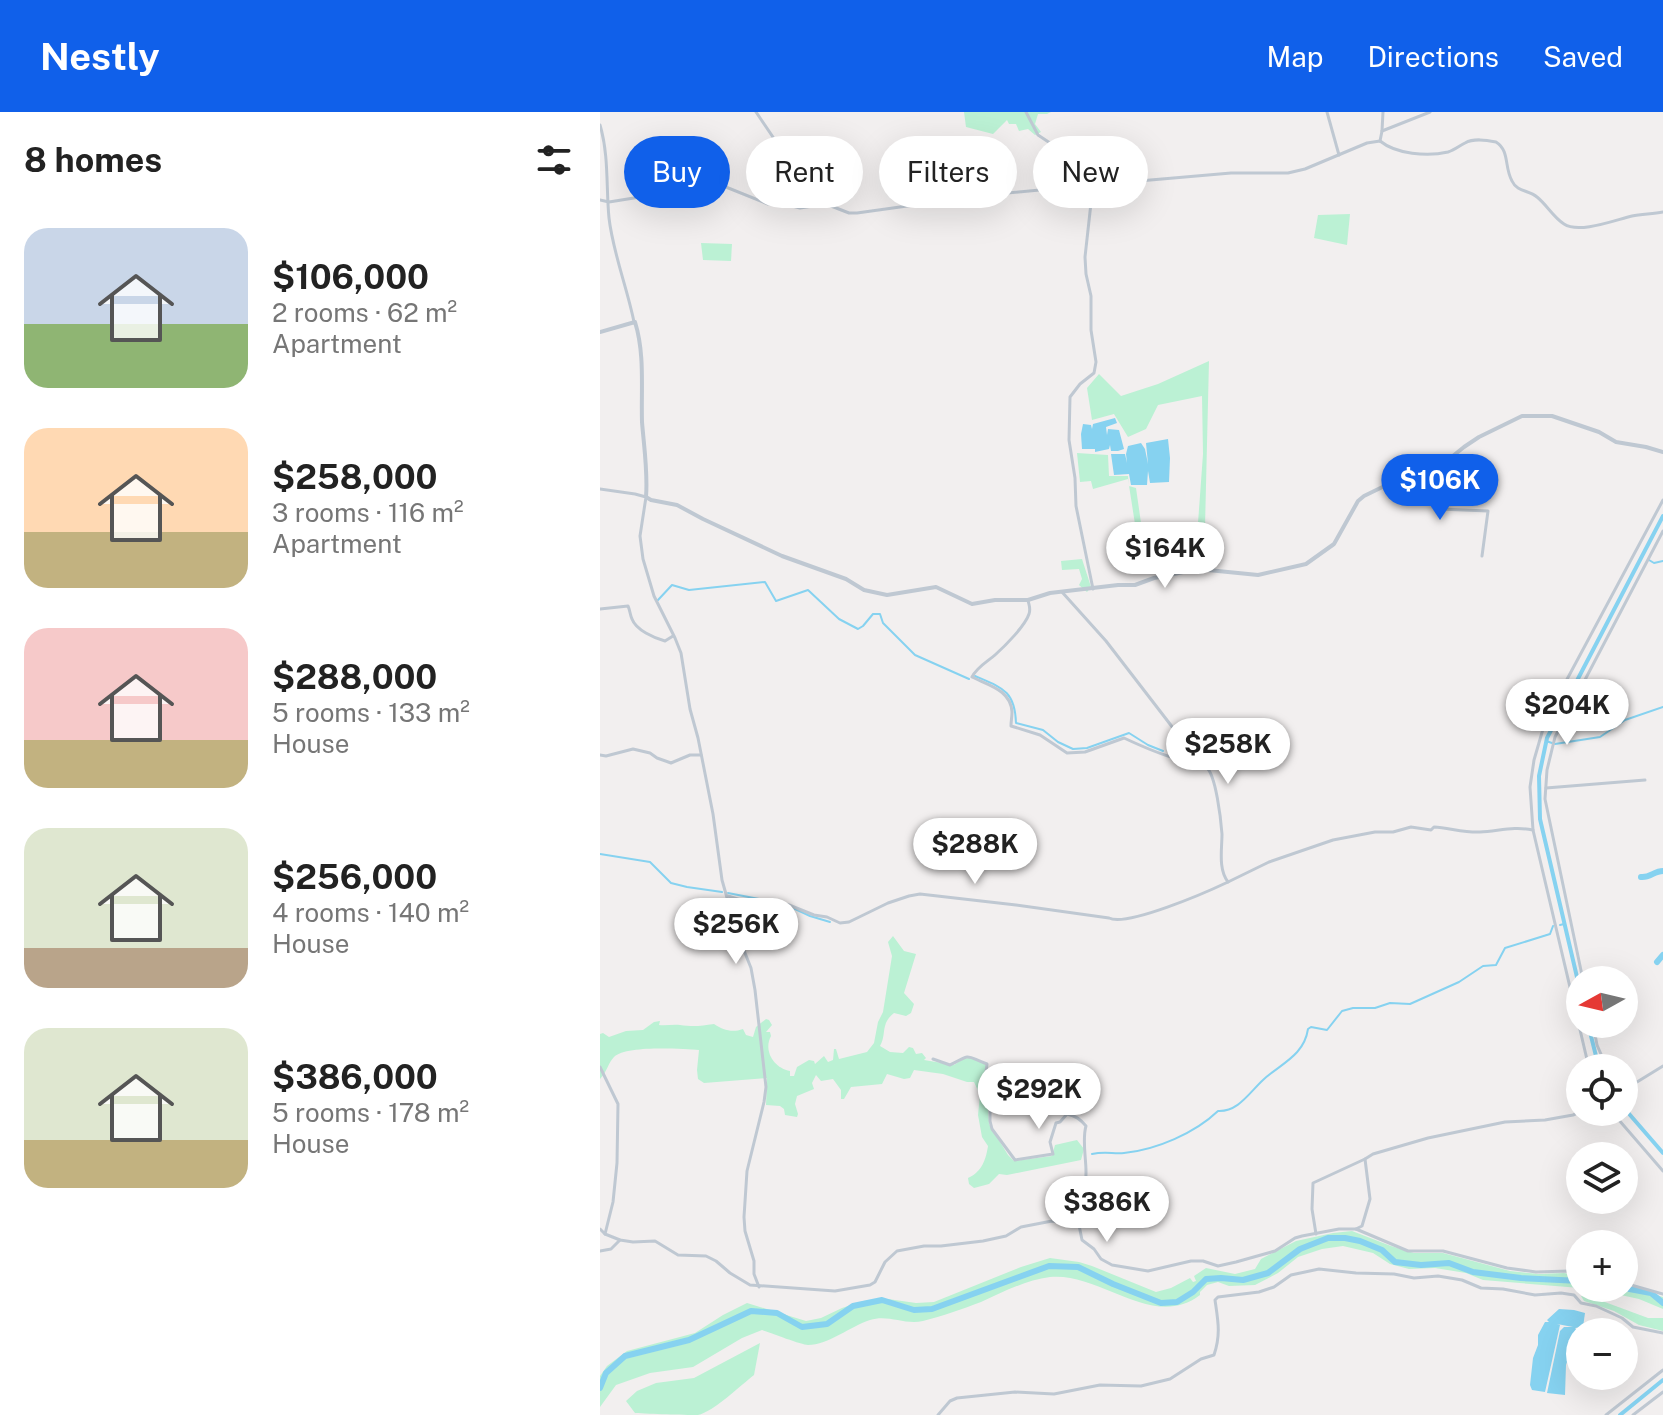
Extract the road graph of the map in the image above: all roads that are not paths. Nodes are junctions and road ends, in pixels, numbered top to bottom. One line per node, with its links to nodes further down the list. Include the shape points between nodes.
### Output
1 (756, 112): 8 (street)
2 (1026, 112): 9 (street)
3 (1327, 112): 11 (street)
4 (1383, 112): 7 (street)
5 (1430, 112): 7 (street)
6 (600, 125): 16 (street)
7 (1382, 131): 10 (street)
8 (772, 136)
9 (1040, 136)
10 (1380, 141): 11 (street); 19 (street, via 1415,153 1451,152 1474,140 1496,142 1505,151 1513,185 1534,194 1572,227)
11 (1339, 155): 12 (street, via 1288,173)
12 (1148, 180)
13 (1033, 191): 17 (street, via 857,213)
14 (746, 195): 16 (street, via 711,181 678,197)
15 (600, 200): 16 (street)
16 (609, 202): 20 (street, via 613,240)
17 (836, 208)
18 (1090, 208): 29 (street, via 1085,257 1096,362 1094,373 1070,397 1069,446)
19 (1663, 212)
20 (635, 322): 21 (street); 25 (street, via 641,352)
21 (600, 332)
22 (1663, 452): 23 (street, via 1616,442 1552,416 1522,416)
23 (1438, 466): 28 (street, via 1439,509 1488,511); 29 (street, via 1364,496 1334,544 1306,564 1258,575 1198,569)
24 (600, 489): 25 (street)
25 (646, 497): 31 (street, via 677,505 864,590 887,595 936,587 972,604); 33 (street, via 640,536 643,559)
26 (1663, 500): 39 (street, via 1543,729 1530,787)
27 (1663, 531): 38 (street, via 1555,737)
28 (1482, 556)
29 (1093, 589): 30 (street)
30 (1062, 592): 31 (street); 36 (street)
31 (1028, 600): 36 (street, via 1028,616 972,675 1008,699 1011,726 1040,735 1067,753 1124,738)
32 (600, 609): 33 (street, via 628,606 636,626 652,637 665,641)
33 (674, 636): 35 (street)
34 (600, 755): 35 (street, via 633,749 671,763)
35 (701, 755): 41 (street)
36 (1201, 764): 40 (street, via 1213,781)
37 (1645, 780): 38 (street)
38 (1546, 788): 42 (street)
39 (1533, 830): 40 (street, via 1411,827 1375,832 1294,853); 43 (street)
40 (1228, 882): 41 (street, via 1175,905 1114,921 920,894 840,923 789,905)
41 (726, 896): 60 (street, via 751,968 766,1087 747,1171 744,1217)
42 (1580, 966)
43 (1586, 1054)
44 (933, 1059): 52 (street, via 950,1065 974,1056 987,1064 992,1129 1015,1160 1053,1154 1050,1142 1056,1123 1067,1114 1081,1120 1086,1126 1086,1174)
45 (1663, 1066): 47 (street)
46 (600, 1067): 55 (street, via 618,1104 617,1163)
47 (1638, 1081)
48 (1566, 1116): 50 (street, via 1514,1120 1428,1138)
49 (1622, 1126): 51 (street)
50 (1365, 1159): 54 (street, via 1370,1199 1362,1226); 56 (street, via 1313,1183)
51 (1663, 1171)
52 (1079, 1225): 56 (street, via 1082,1240 1101,1259 1148,1271 1191,1261 1218,1266); 60 (street, via 1052,1221 983,1241 897,1251 875,1282 853,1289)
53 (600, 1229): 55 (street)
54 (1356, 1229): 56 (street); 59 (street, via 1408,1251 1443,1251 1536,1272)
55 (605, 1234): 57 (street)
56 (1316, 1234)
57 (620, 1240): 58 (street); 60 (street, via 655,1241 678,1255 706,1256)
58 (600, 1251)
59 (1566, 1271)
60 (759, 1287)
61 (1638, 1287): 62 (street)
62 (1663, 1294)
63 (1663, 1333): 66 (street, via 1633,1327 1574,1295 1481,1288 1438,1276 1319,1269 1291,1275 1259,1292 1218,1297 1219,1342 1214,1355 1170,1379 1054,1394 957,1398)
64 (1663, 1370): 67 (street)
65 (1663, 1392): 68 (street)
66 (938, 1415)
67 (1606, 1415)
68 (1633, 1415)

